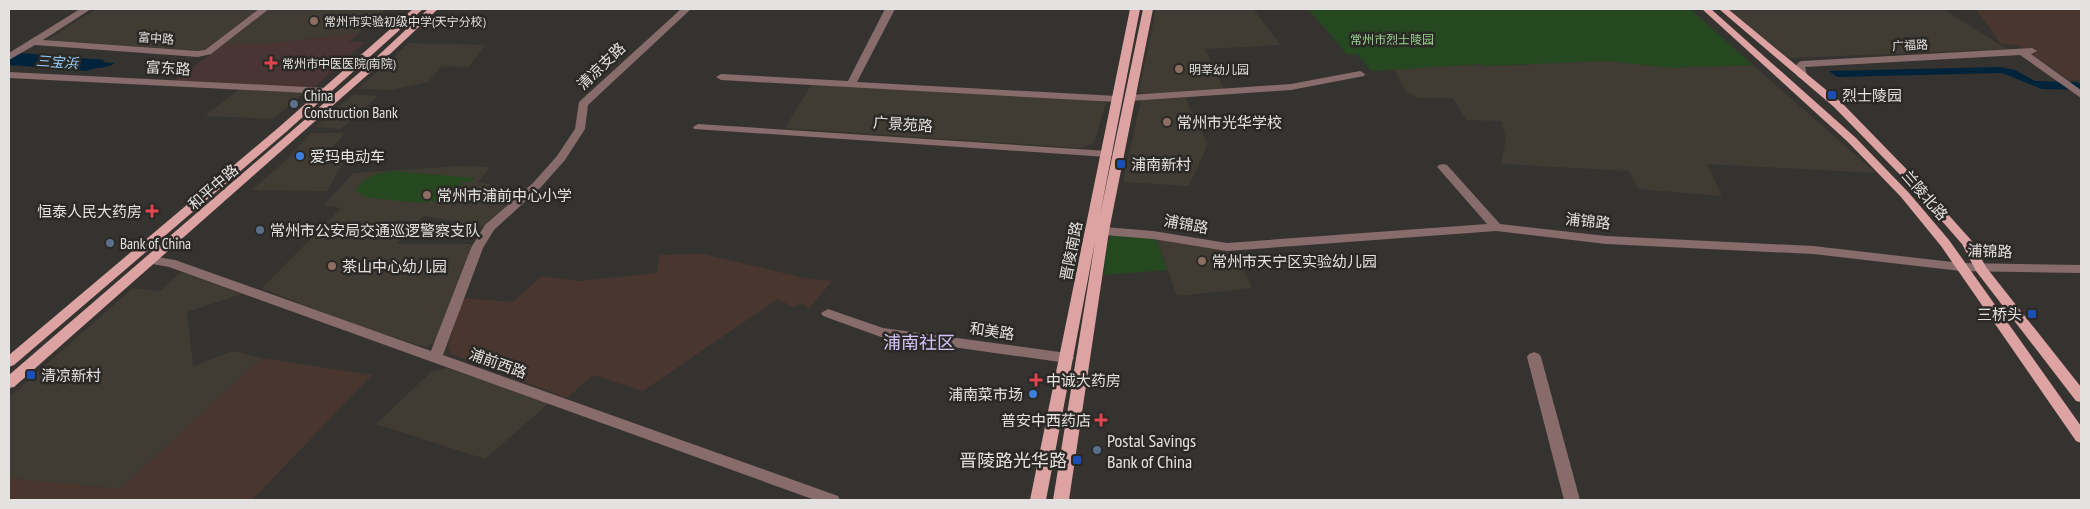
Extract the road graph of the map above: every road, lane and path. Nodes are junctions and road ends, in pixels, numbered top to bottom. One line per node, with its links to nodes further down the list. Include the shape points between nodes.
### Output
1 (86, 9): 11 (street)
2 (264, 9): 11 (street, 富中路, via 208,52 198,54)
3 (418, 9): 18 (main road, 和平中路)
4 (433, 9): 26 (main road, 和平中路)
5 (686, 9): 31 (street, 清凉支路, via 583,104 580,129 561,158 537,185 489,228 477,248)
6 (890, 9): 17 (street)
7 (1135, 9): 20 (main road, 晋陵南路)
8 (1148, 9): 20 (main road, 晋陵南路)
9 (1706, 9): 27 (main road, 兰陵北路, via 1852,140 1906,195)
10 (1723, 9): 13 (main road, 兰陵北路, via 1781,57)
11 (32, 42): 12 (street)
12 (9, 57)
13 (1802, 70): 19 (street, 广福路, via 2026,51); 28 (main road, 兰陵北路, via 1916,185 1967,243)
14 (1360, 74): 20 (street, via 1291,87)
15 (9, 75): 18 (street, 富东路)
16 (721, 77): 17 (street)
17 (851, 84): 20 (street)
18 (326, 90): 34 (main road, 和平中路, via 147,247)
19 (2081, 95)
20 (1124, 98): 22 (main road, 晋陵南路); 25 (main road, 晋陵南路)
21 (698, 127): 22 (street, 广景苑路)
22 (1107, 154): 25 (main road, 晋陵南路)
23 (1443, 168): 24 (street)
24 (1496, 227): 25 (street, 浦锦路, via 1227,247 1153,235); 27 (street, 浦锦路, via 1606,240 1813,250)
25 (1097, 231): 32 (main road, 晋陵南路); 40 (main road, 晋陵南路)
26 (151, 260): 31 (street, 浦前西路, via 171,263); 35 (main road, 和平中路)
27 (1961, 267): 28 (street, 浦锦路); 37 (main road, 兰陵北路)
28 (1980, 268): 29 (street, 浦锦路); 36 (main road, 兰陵北路)
29 (2081, 269)
30 (828, 313): 32 (street, 和美路, via 881,332)
31 (435, 358): 38 (street, 浦前西路)
32 (1067, 358): 39 (main road, 晋陵南路)
33 (1534, 358): 41 (street)
34 (9, 362)
35 (9, 383)
36 (2081, 396)
37 (2081, 437)
38 (832, 500)
39 (1038, 500)
40 (1061, 500)
41 (1572, 500)

